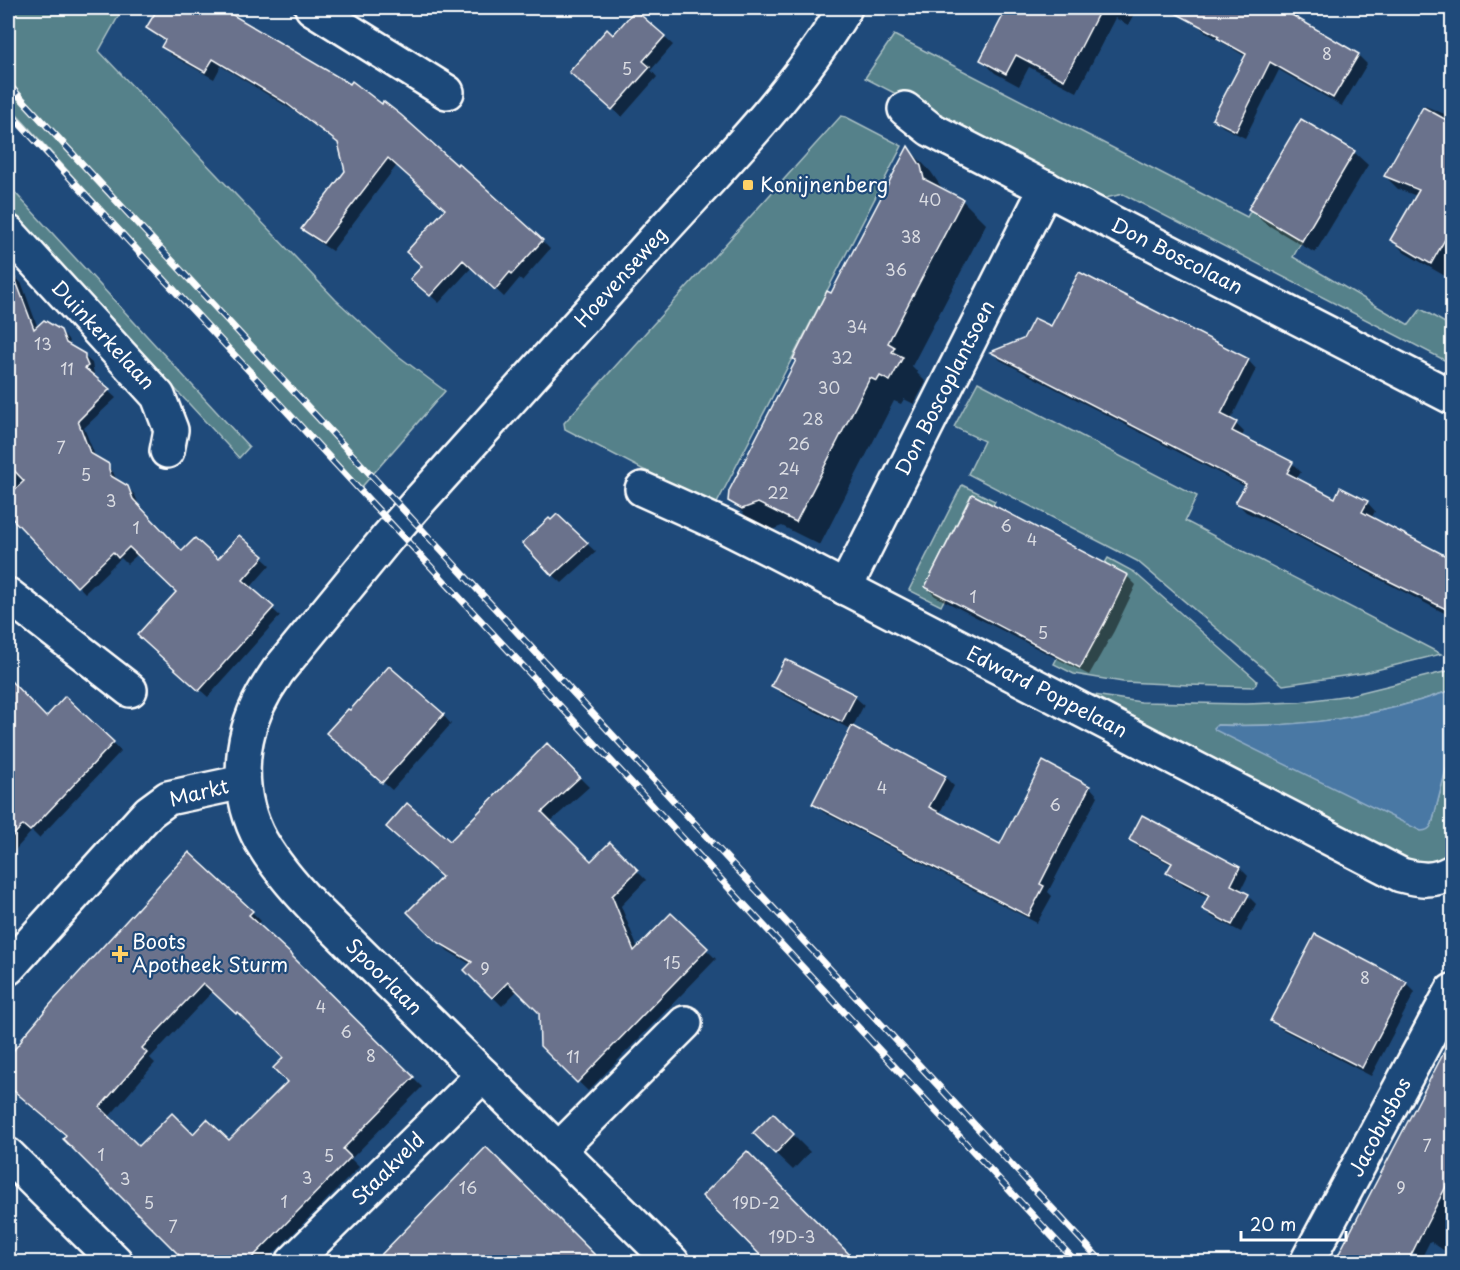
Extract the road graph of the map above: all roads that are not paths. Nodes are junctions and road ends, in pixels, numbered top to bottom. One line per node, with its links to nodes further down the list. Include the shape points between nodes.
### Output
1 (312, 8): 3 (street)
2 (845, 8): 10 (street, Hoevenseweg, via 806,67 762,122)
3 (447, 92)
4 (905, 109): 5 (street, Don Boscolaan, via 930,129)
5 (1046, 188): 7 (street, Don Boscolaan); 11 (street, Don Boscoplantsoen)
6 (8, 232): 8 (street, Duinkerkelaan, via 158,396 171,430)
7 (1452, 397)
8 (167, 451)
9 (642, 489): 11 (street, Edward Poppelaan)
10 (387, 537): 14 (street, Markt, via 278,671 263,695 247,737)
11 (845, 588): 15 (street, Edward Poppelaan, via 1401,875 1421,880)
12 (8, 595): 13 (street)
13 (130, 690)
14 (243, 782): 16 (street, Markt, via 168,798 149,812); 19 (street, Spoorlaan, via 252,823 283,873)
15 (1452, 872)
16 (8, 968)
17 (1452, 991): 25 (street, Jacobusbos)
18 (685, 1023): 20 (street)
19 (483, 1075): 20 (street, Spoorlaan); 23 (street, Staakveld)
20 (558, 1150): 24 (street, Spoorlaan, via 628,1199)
21 (8, 1155): 22 (street)
22 (116, 1263)
23 (293, 1263)
24 (672, 1263)
25 (1307, 1263)

